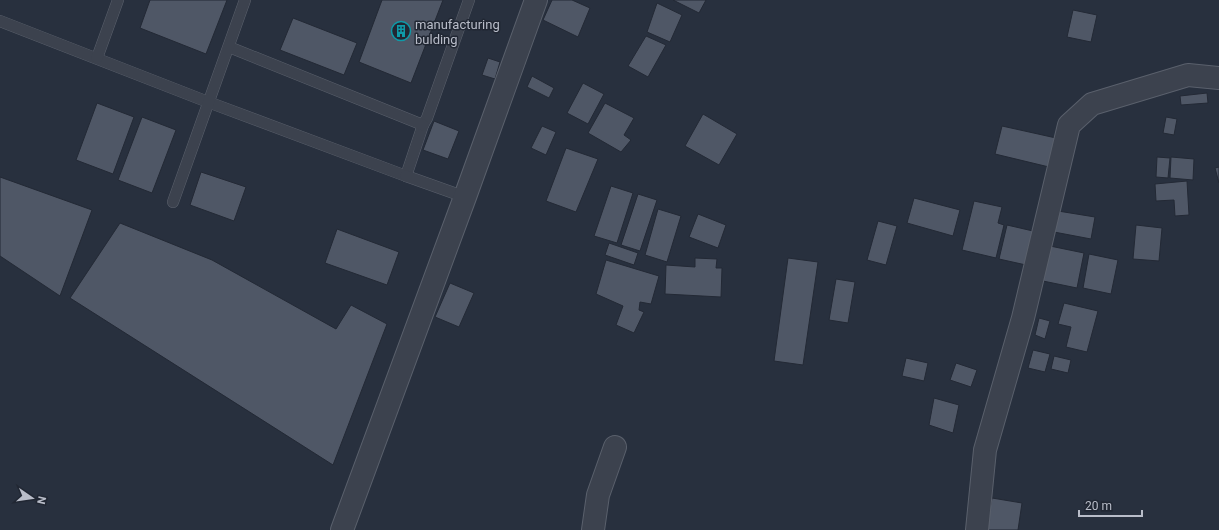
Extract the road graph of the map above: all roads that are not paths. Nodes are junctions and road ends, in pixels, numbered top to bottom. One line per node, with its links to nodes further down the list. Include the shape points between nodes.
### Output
1 (118, 0): 7 (lane)
2 (245, 0): 6 (lane)
3 (469, 0): 10 (lane)
4 (536, 0): 12 (street)
5 (0, 21): 7 (lane)
6 (229, 47): 9 (lane); 10 (lane)
7 (97, 58): 9 (lane)
8 (1219, 78): 17 (street, via 1188,75 1092,104 1069,126 1023,318 985,450)
9 (208, 102): 11 (lane); 13 (lane)
10 (423, 125): 11 (lane)
11 (406, 176): 12 (lane)
12 (465, 197): 15 (street)
13 (173, 202)
14 (615, 448): 16 (street, via 598,495)
15 (342, 530)
16 (593, 530)
17 (977, 530)

